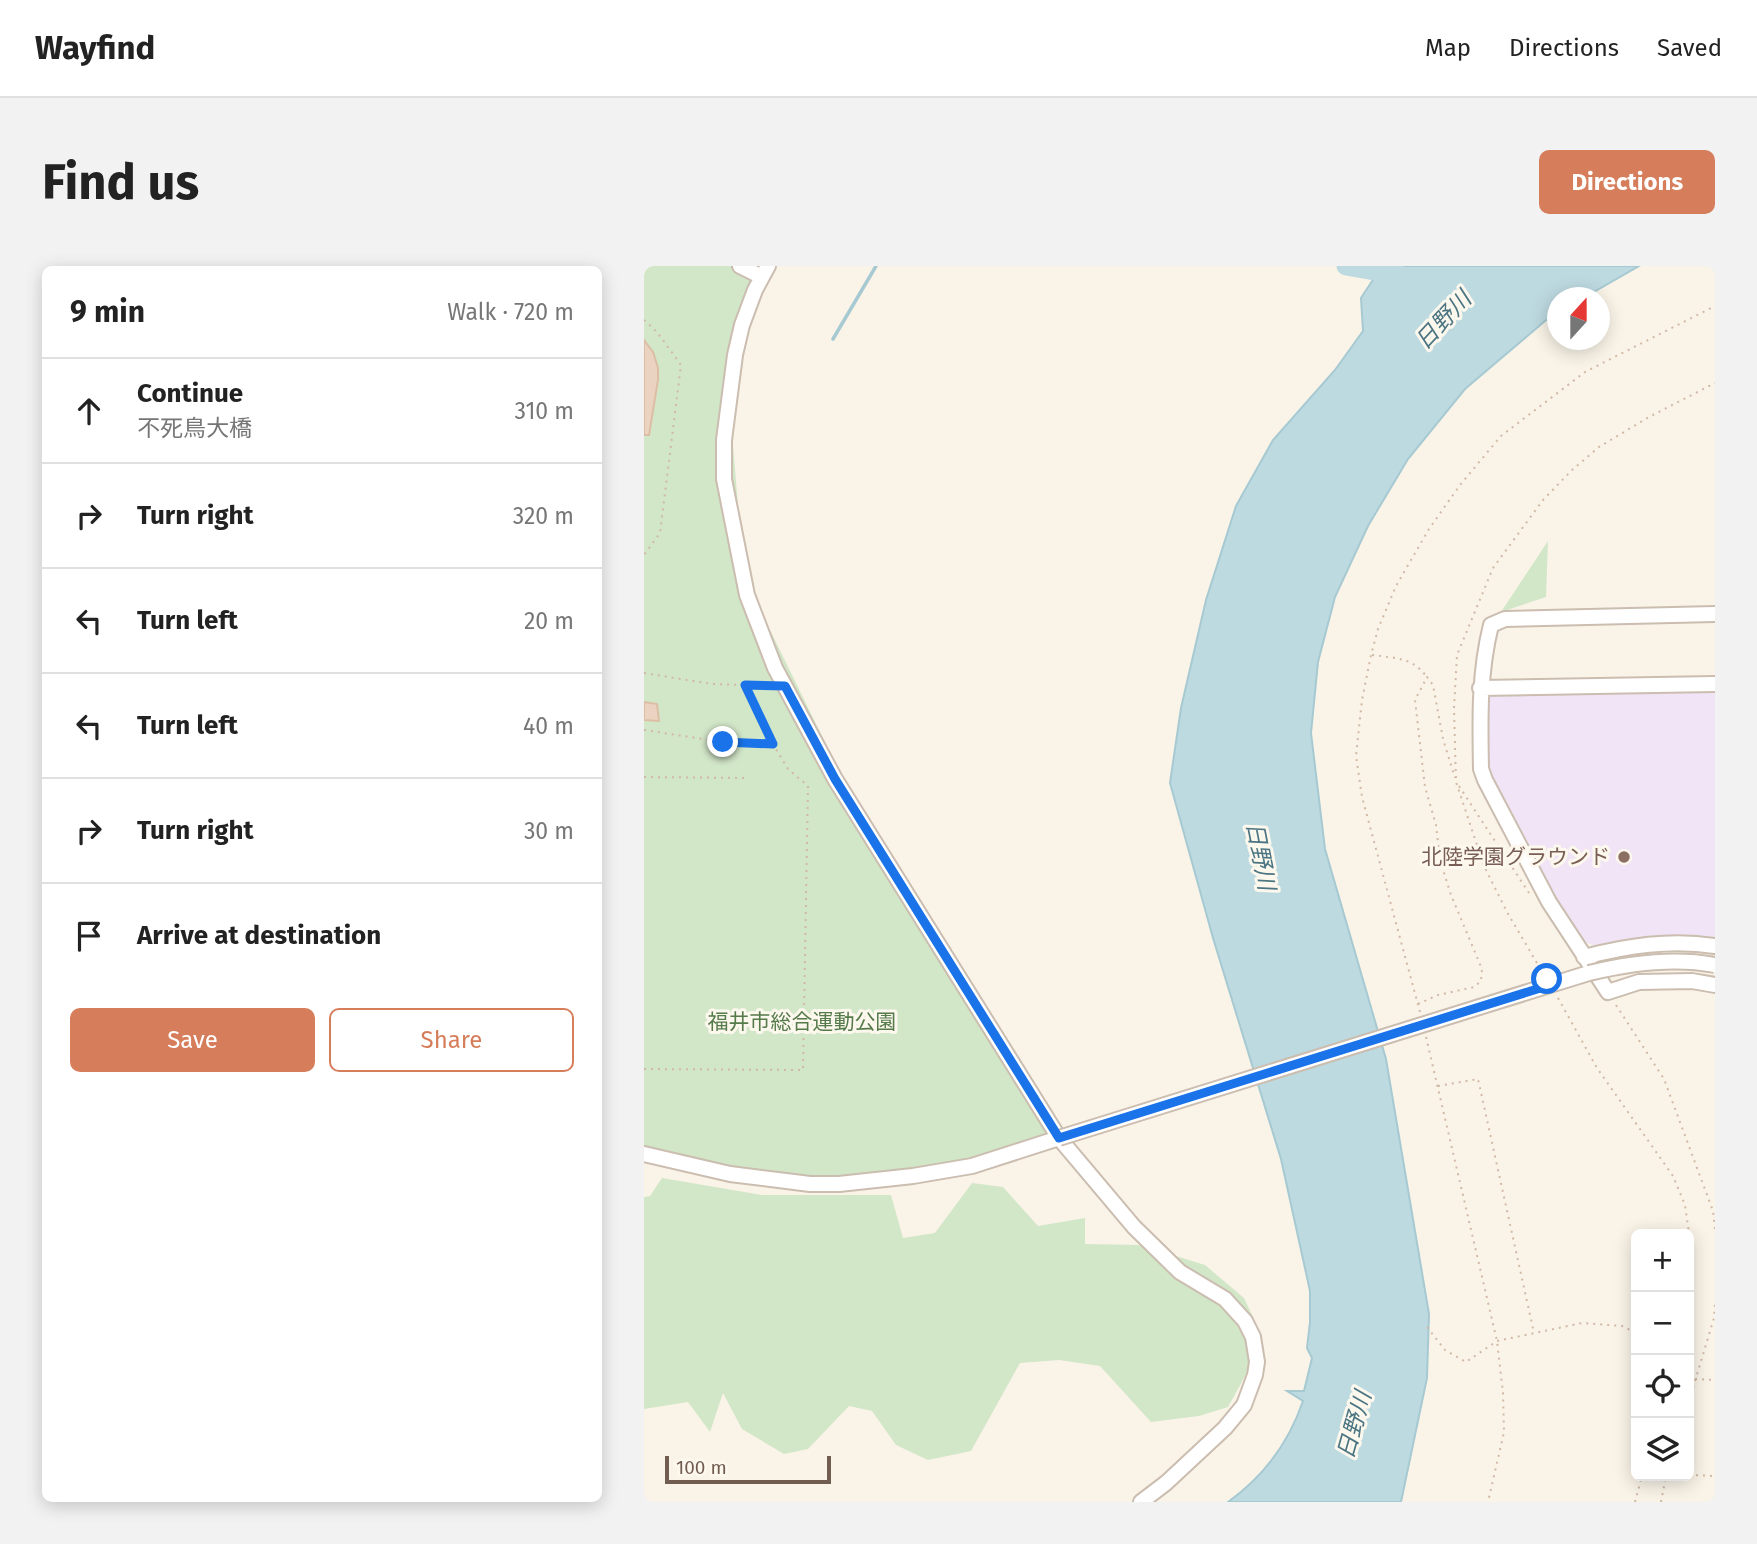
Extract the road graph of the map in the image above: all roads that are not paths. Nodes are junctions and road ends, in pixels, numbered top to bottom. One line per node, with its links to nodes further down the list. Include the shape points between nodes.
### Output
1 (740, 266): 2 (street)
2 (765, 271): 10 (street, via 734,355 724,440 724,479 747,595 775,668 835,779)
3 (1715, 614): 5 (street, via 1505,619 1491,625)
4 (1715, 684): 5 (street)
5 (1480, 688): 7 (street, via 1485,780 1549,902)
6 (1715, 946): 7 (street, via 1662,943)
7 (1584, 957): 9 (street, via 1608,992 1639,982)
8 (1715, 965): 10 (street, bridge, via 1641,963 1610,968)
9 (1715, 985)
10 (1059, 1138): 11 (street, via 972,1166 839,1184 730,1174); 12 (street, via 1134,1227 1180,1272 1226,1299 1253,1337 1257,1362 1244,1405 1225,1428)
11 (644, 1154)
12 (1141, 1502)

